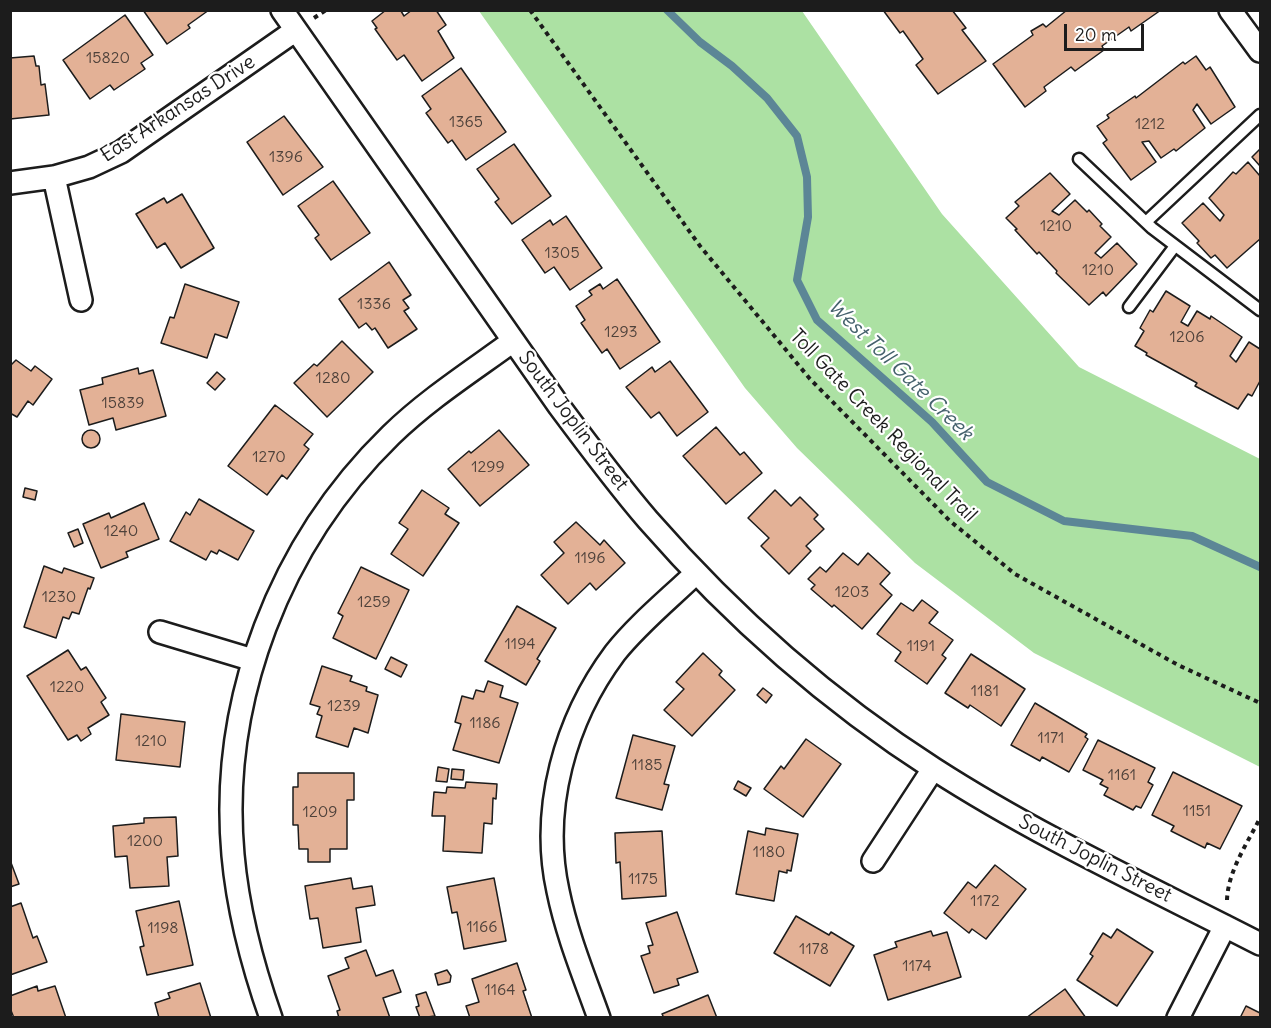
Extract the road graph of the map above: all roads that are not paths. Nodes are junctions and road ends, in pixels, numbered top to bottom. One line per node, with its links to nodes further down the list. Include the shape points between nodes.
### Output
1 (282, 10): 3 (street, South Joplin Street)
2 (1230, 10): 4 (street)
3 (296, 30): 7 (street, East Arkansas Drive, via 121,152); 14 (street, South Joplin Street)
4 (1260, 51)
5 (1260, 115): 9 (lane)
6 (1079, 159): 9 (lane)
7 (54, 177): 8 (street, East Arkansas Drive); 11 (street)
8 (10, 183)
9 (1146, 222): 10 (lane)
10 (1175, 246): 12 (lane); 13 (lane)
11 (81, 300)
12 (1129, 308)
13 (1260, 310)
14 (513, 341): 15 (street, South Joplin Street, via 602,464); 17 (street, via 433,399 391,435 354,475 292,565)
15 (696, 573): 18 (street, South Joplin Street, via 817,684); 23 (street, via 615,653 572,731 559,771 553,862 570,936)
16 (160, 632): 17 (street)
17 (253, 660): 22 (street, via 236,741 232,854 253,966)
18 (933, 769): 19 (street); 20 (street, South Joplin Street, via 1053,839)
19 (873, 861)
20 (1225, 926): 21 (street, South Joplin Street); 24 (street)
21 (1260, 944)
22 (271, 1017)
23 (599, 1017)
24 (1178, 1017)

